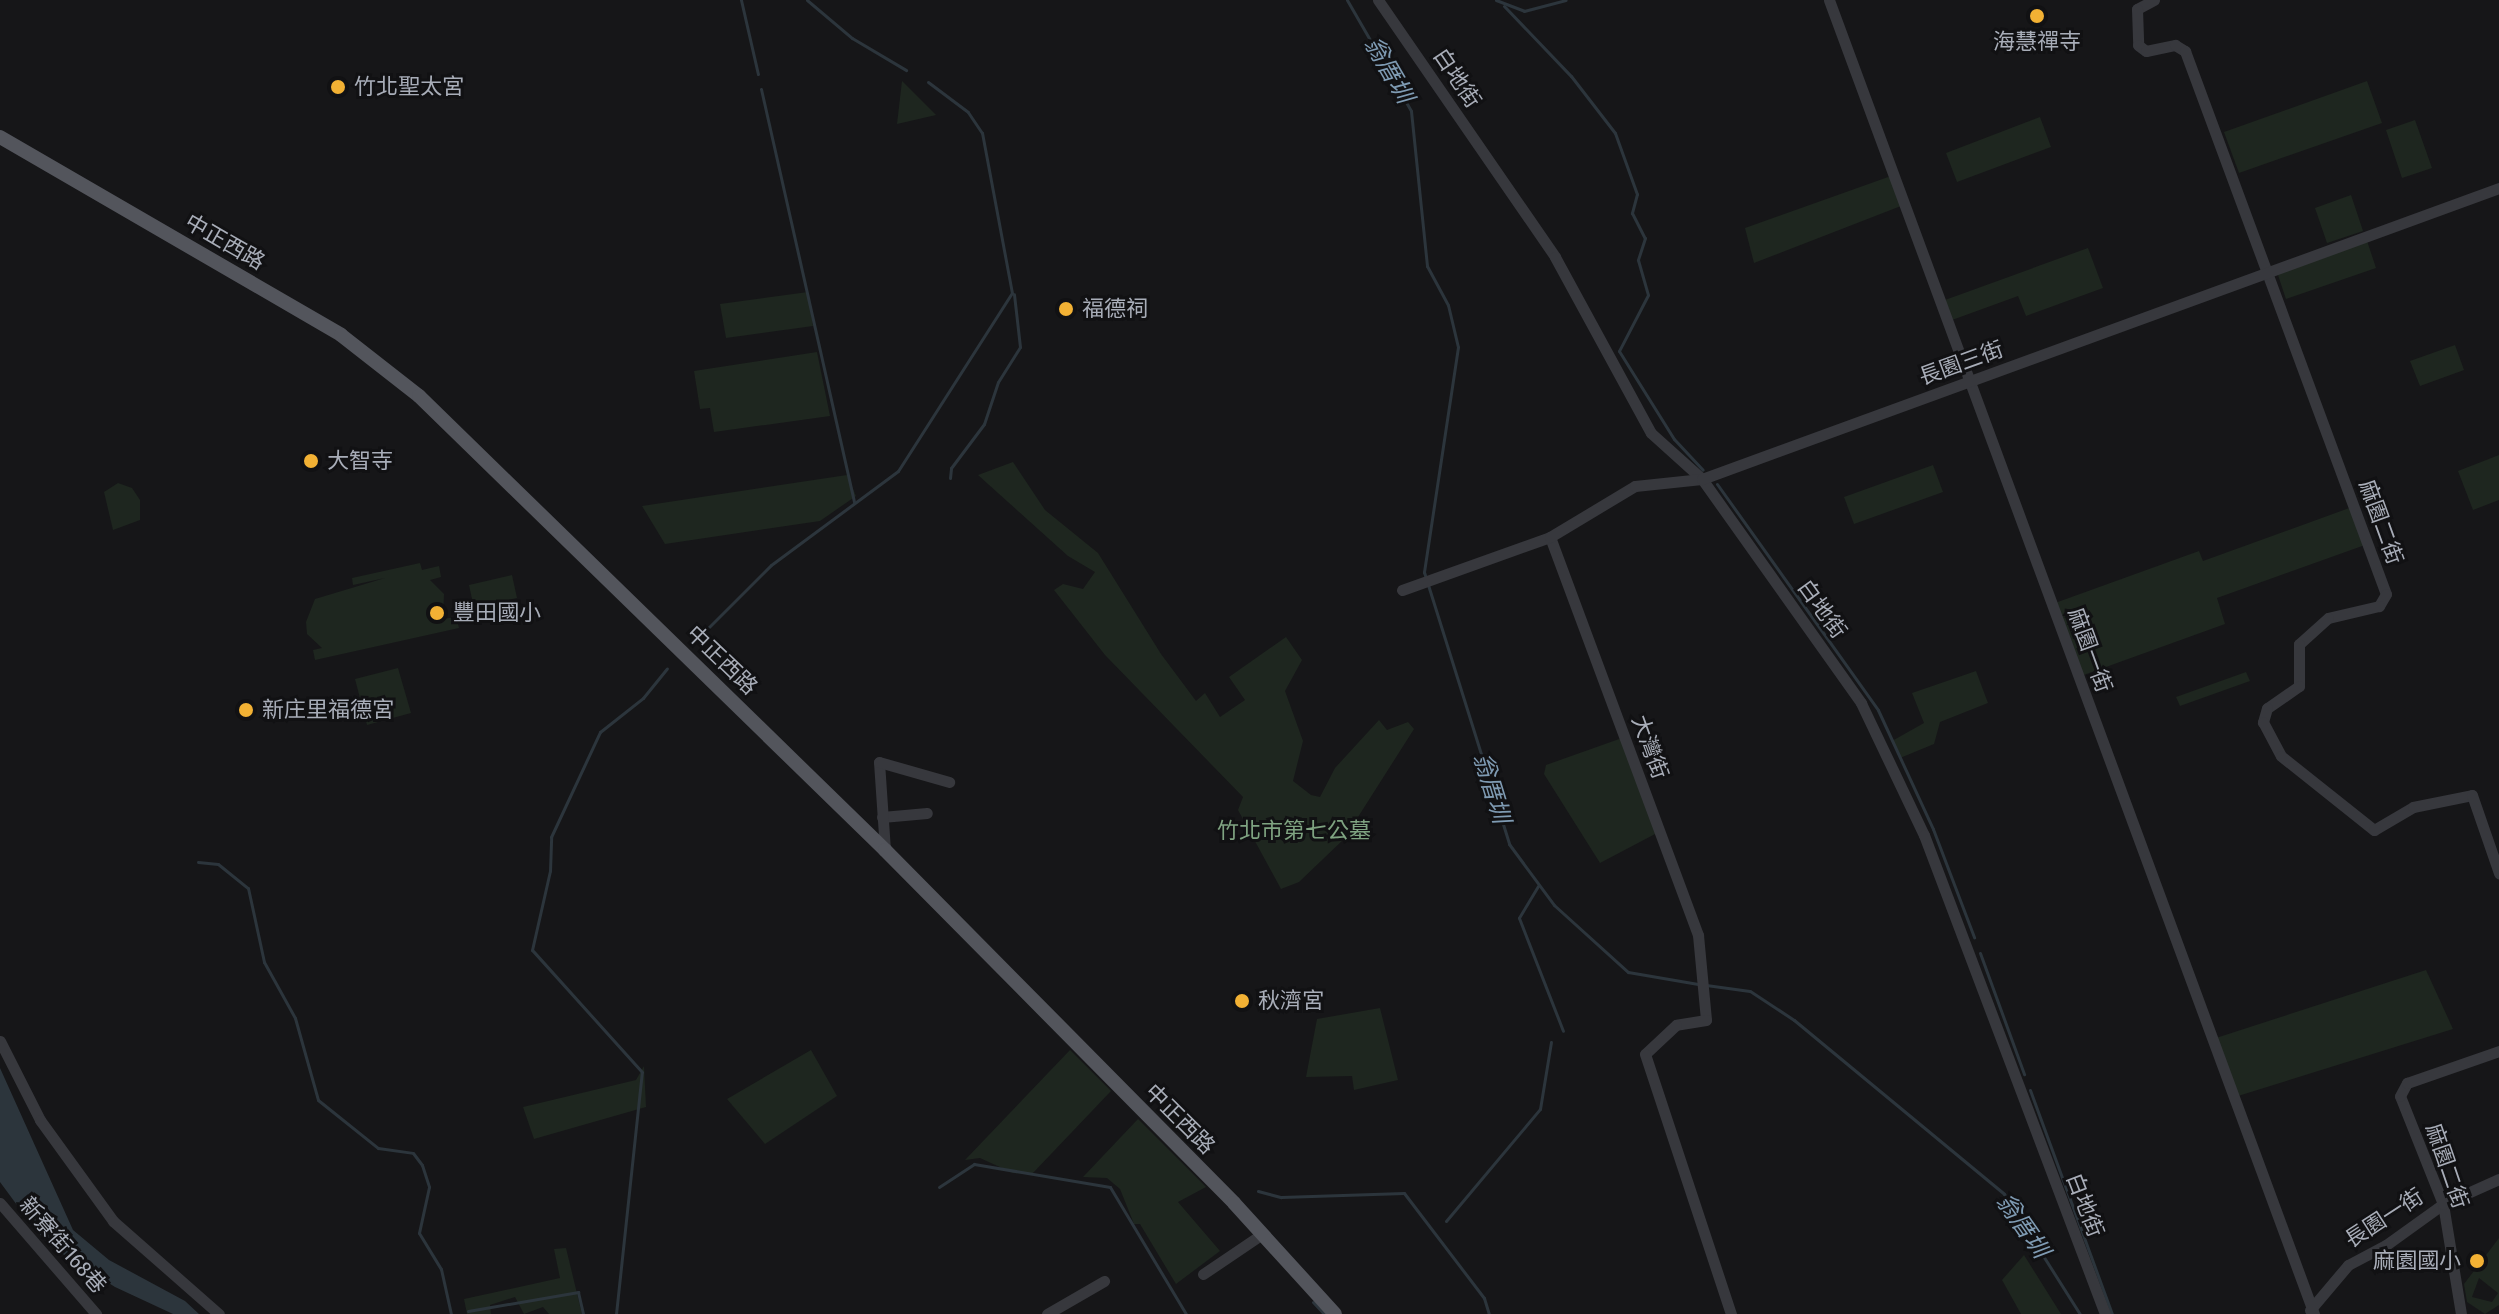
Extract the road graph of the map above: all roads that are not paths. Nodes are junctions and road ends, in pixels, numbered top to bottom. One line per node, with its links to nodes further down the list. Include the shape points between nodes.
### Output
1 (1378, 0): 8 (street, 白地街, via 1555,257 1651,433)
2 (1829, 0): 7 (street, 麻園一街)
3 (2154, 0): 6 (street, 麻園二街, via 2137,9 2138,45 2146,51 2175,45 2185,51)
4 (0, 137): 14 (main road, 中正西路, via 341,335 419,396)
5 (2499, 188): 6 (street, 長園三街)
6 (2268, 272): 7 (street, 長園三街); 15 (street, 麻園二街, via 2386,594 2379,606 2328,618 2299,644 2299,686 2267,708 2263,722 2281,756 2374,830 2413,807 2472,795)
7 (1969, 381): 8 (street, 長園三街); 24 (street, 麻園一街)
8 (1702, 479): 9 (street, 長園三街, via 1635,486); 30 (street, 白地街, via 1847,679 1899,779)
9 (1550, 537): 10 (street, 長園三街); 29 (street, 大灣街, via 1698,935 1706,1020 1676,1025 1645,1054)
10 (1402, 590)
11 (949, 782): 13 (street, via 879,762)
12 (927, 813): 13 (street)
13 (882, 817): 14 (street)
14 (885, 850): 21 (main road, 中正西路)
15 (2498, 868)
16 (0, 1041): 26 (street, via 40,1120 113,1221)
17 (2499, 1051): 20 (street, 麻園二街, via 2402,1087 2400,1096)
18 (2499, 1179): 20 (street, 長園一街)
19 (0, 1203): 25 (street, 新寮街168巷)
20 (2443, 1204): 24 (street, 長園一街, via 2348,1265); 31 (street, 麻園二街)
21 (1262, 1234): 22 (street); 28 (main road, 中正西路)
22 (1203, 1274)
23 (1104, 1281): 27 (street)
24 (2311, 1312)
25 (96, 1314)
26 (219, 1314)
27 (1047, 1314)
28 (1335, 1314)
29 (1731, 1314)
30 (2105, 1314)
31 (2461, 1314)

